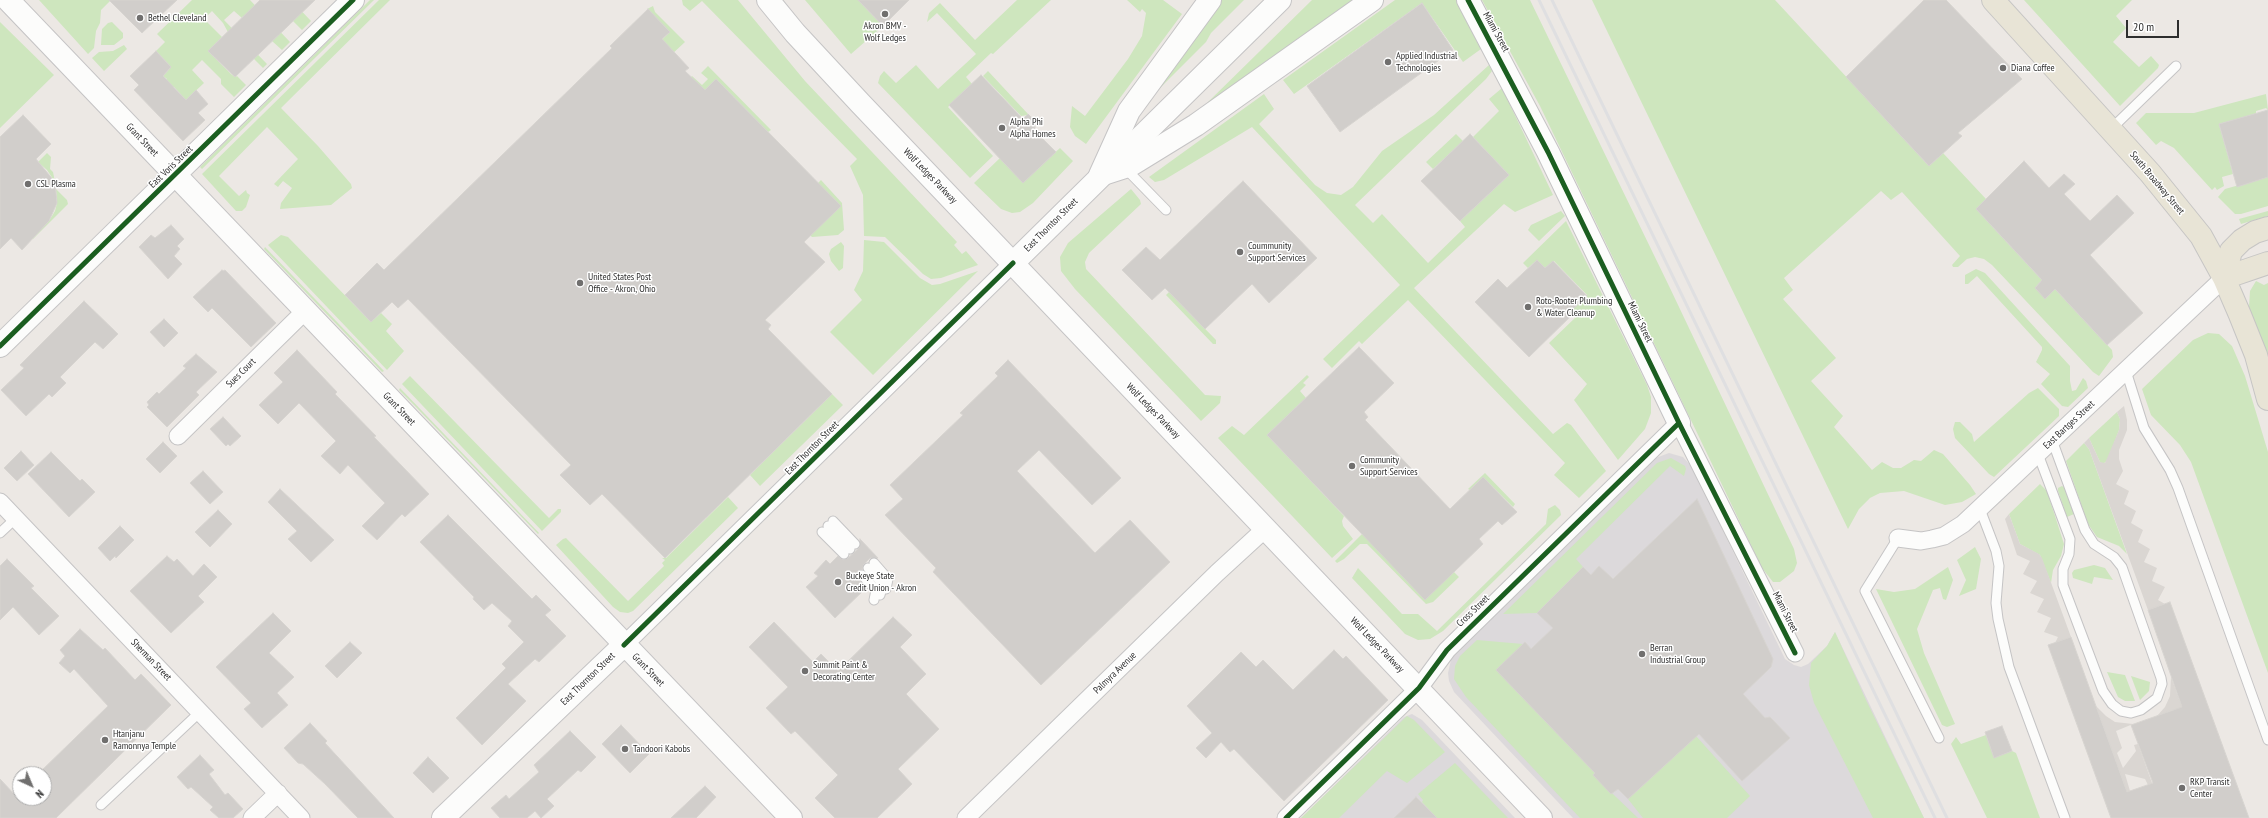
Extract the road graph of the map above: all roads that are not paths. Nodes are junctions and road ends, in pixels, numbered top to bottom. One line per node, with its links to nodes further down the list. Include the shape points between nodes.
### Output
1 (8, 0): 12 (main road, Grant Street)
2 (353, 0): 12 (main road, East Voris Street)
3 (768, 0): 16 (main road, Wolf Ledges Parkway, via 860,103)
4 (1210, 0): 13 (main road, via 1129,111)
5 (1280, 0): 13 (main road, East Thornton Street)
6 (1372, 0): 11 (main road, via 1196,124)
7 (1468, 0): 23 (main road, Miami Street, via 1548,152)
8 (1992, 0): 10 (main road, South Broadway Street)
9 (2176, 66): 10 (lane)
10 (2111, 129): 18 (main road, South Broadway Street, via 2200,236)
11 (1124, 167): 13 (main road); 14 (lane)
12 (176, 175): 19 (main road, Grant Street); 20 (main road, East Voris Street)
13 (1100, 175): 16 (main road, East Thornton Street)
14 (1166, 210)
15 (2268, 228): 18 (main road, via 2242,240 2231,251)
16 (1013, 263): 31 (main road, Wolf Ledges Parkway); 35 (street, East Thornton Street)
17 (2268, 263): 18 (main road, East Bartges Street)
18 (2224, 278): 21 (street, East Bartges Street); 22 (main road, South Broadway Street, via 2256,355)
19 (305, 311): 24 (street, Sues Court); 35 (main road, Grant Street)
20 (0, 346)
21 (2126, 371): 25 (street, East Bartges Street); 40 (lane, via 2144,428 2178,488)
22 (2268, 399)
23 (1679, 423): 36 (street, Miami Street); 37 (street, Cross Street, via 1446,650)
24 (178, 436)
25 (2052, 440): 26 (street, East Bartges Street); 26 (lane, via 2085,530 2094,544 2114,557 2122,567 2161,678 2162,684 2157,698 2141,710 2131,713 2121,711 2112,704 2103,691 2063,585 2063,569 2069,554 2070,539)
26 (2038, 454): 28 (street, East Bartges Street)
27 (0, 502): 29 (street, Sherman Street)
28 (1980, 509): 33 (street, East Bartges Street, via 1944,536 1921,541); 50 (lane, via 1999,566 1996,603 2009,667)
29 (16, 518): 32 (lane); 38 (street, Sherman Street)
30 (828, 526): 30 (lane, via 850,549)
31 (1265, 529): 37 (main road, Wolf Ledges Parkway); 47 (street, Palmyra Avenue)
32 (0, 534)
33 (1898, 538): 39 (lane, via 1865,591)
34 (868, 568): 34 (lane, via 876,590 880,595 888,579)
35 (624, 645): 45 (main road, East Thornton Street); 46 (main road, Grant Street)
36 (1795, 653)
37 (1419, 688): 48 (street, Cross Street); 49 (main road, Wolf Ledges Parkway)
38 (200, 712): 41 (street, Sherman Street); 42 (lane)
39 (1939, 738)
40 (2268, 740)
41 (278, 793): 43 (street); 44 (street, Sherman Street)
42 (101, 804)
43 (252, 818)
44 (301, 818)
45 (443, 818)
46 (791, 818)
47 (966, 818)
48 (1286, 818)
49 (1541, 818)
50 (2064, 818)

